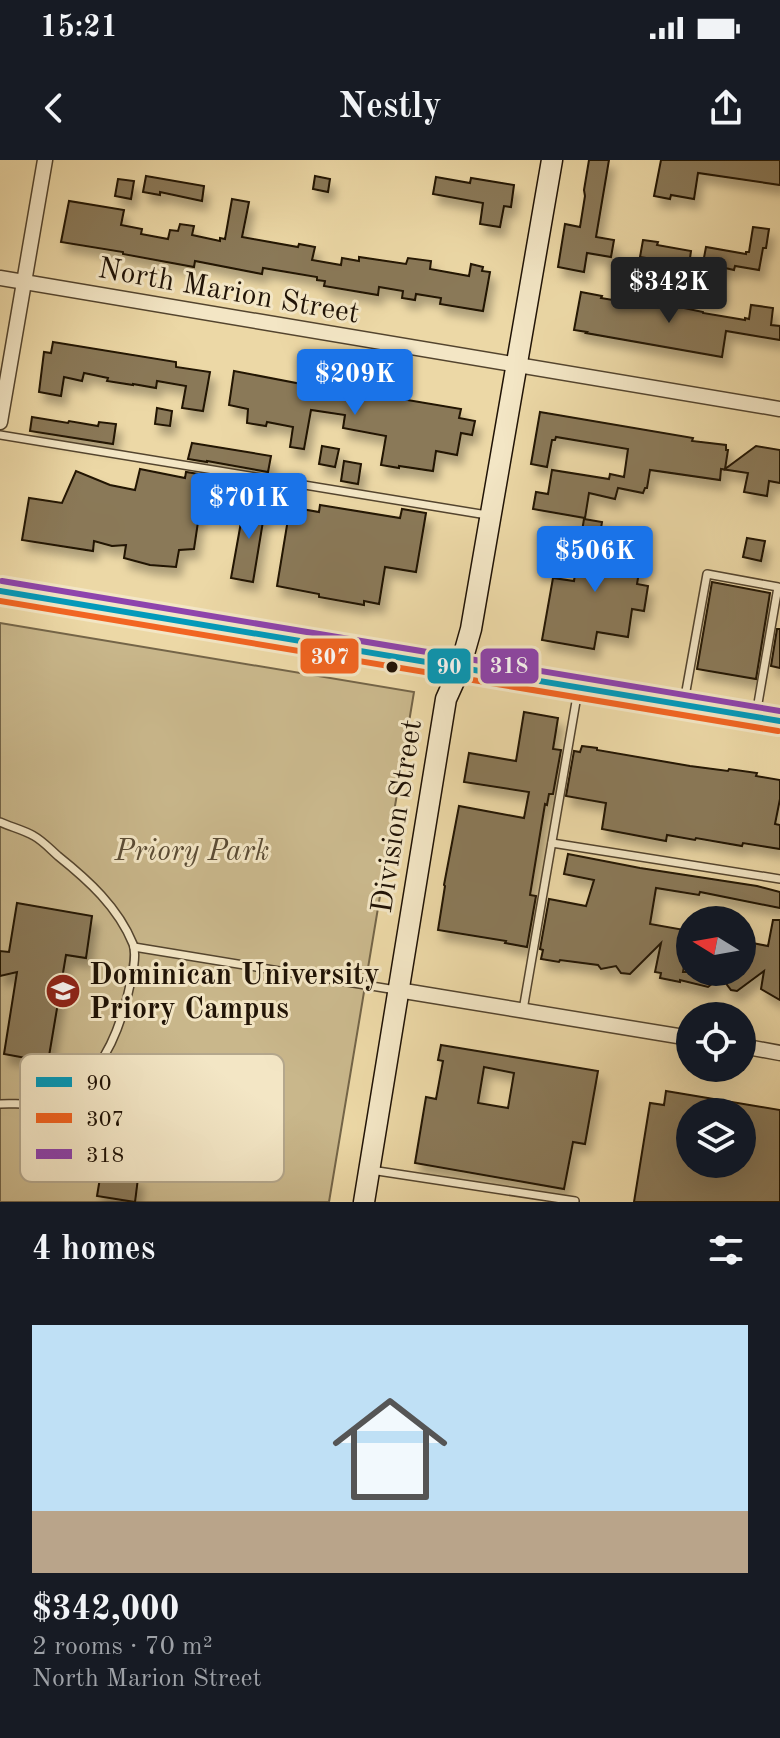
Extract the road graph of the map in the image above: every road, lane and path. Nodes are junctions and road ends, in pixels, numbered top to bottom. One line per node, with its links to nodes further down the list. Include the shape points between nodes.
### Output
1 (45, 160): 4 (street)
2 (552, 160): 5 (street, Division Street)
3 (0, 278): 4 (street, North Marion Street)
4 (24, 282): 5 (street, North Marion Street); 7 (street)
5 (517, 365): 6 (street, North Marion Street); 9 (street, Division Street)
6 (780, 409)
7 (0, 422)
8 (0, 435): 9 (lane)
9 (491, 515): 11 (street, Division Street)
10 (0, 591): 11 (main road)
11 (460, 668): 12 (main road); 20 (street, Division Street, via 446,699)
12 (578, 687): 13 (main road); 17 (lane)
13 (683, 705): 14 (main road); 14 (lane, via 707,574 778,587)
14 (756, 717): 15 (main road)
15 (780, 721)
16 (0, 822): 19 (lane, via 33,835 90,881)
17 (552, 843): 18 (lane); 21 (lane)
18 (780, 879)
19 (134, 947): 20 (lane); 25 (lane, via 126,1003)
20 (398, 990): 21 (street); 28 (street, Division Street)
21 (523, 1010): 22 (street)
22 (676, 1036)
23 (756, 1049): 24 (street)
24 (780, 1053)
25 (106, 1054)
26 (20, 1103): 27 (lane)
27 (0, 1104)
28 (369, 1170): 29 (lane); 30 (street, Division Street)
29 (575, 1201)
30 (364, 1202)

